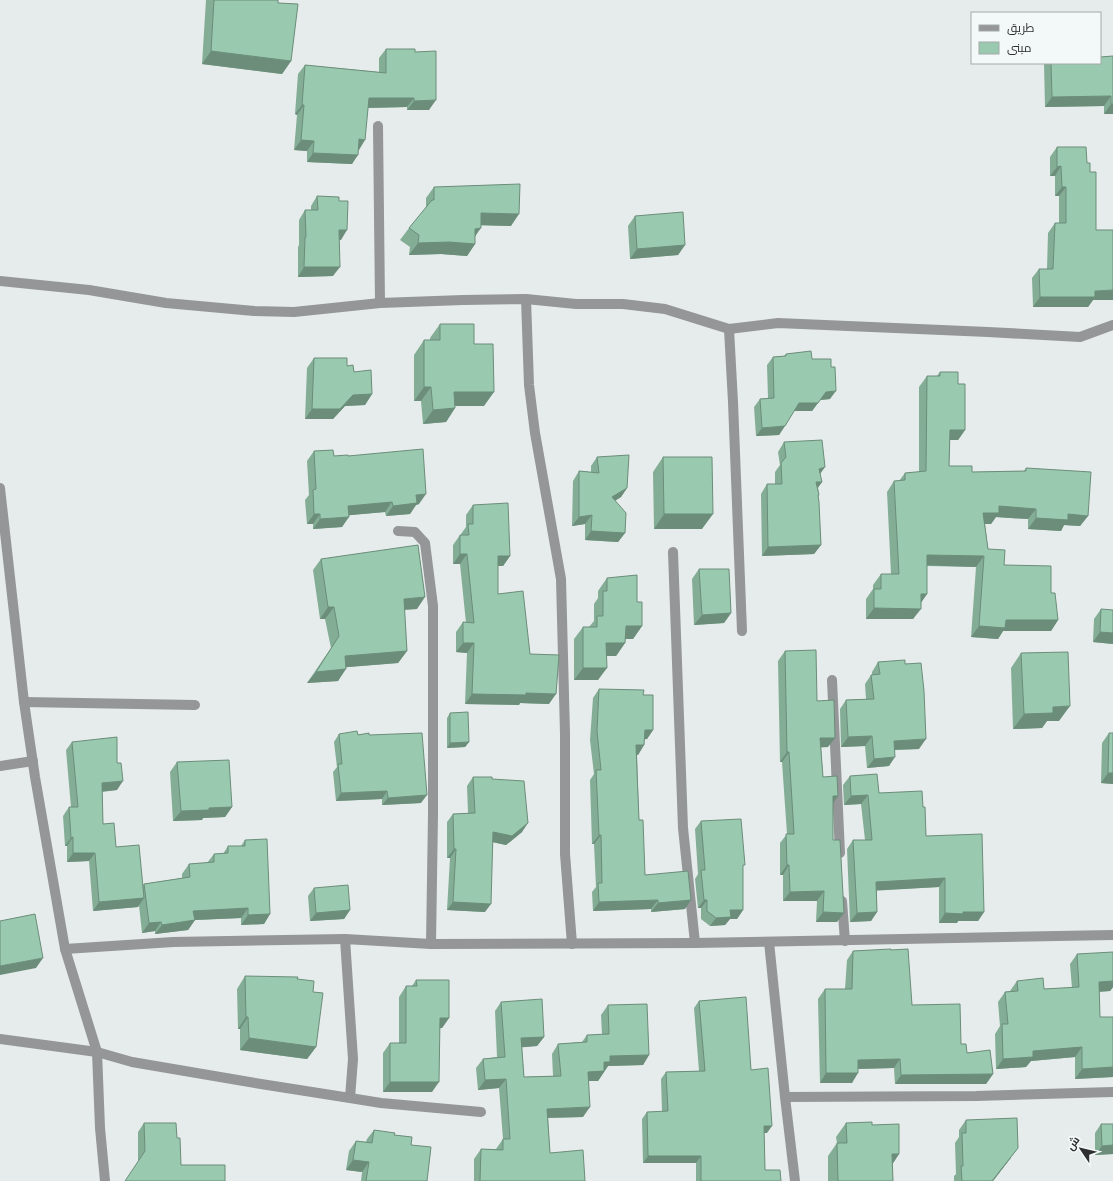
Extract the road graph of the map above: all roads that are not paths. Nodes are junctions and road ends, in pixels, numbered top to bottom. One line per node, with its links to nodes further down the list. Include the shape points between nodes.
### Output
1 (378, 126): 4 (street)
2 (0, 281): 4 (street, via 89,290 166,303 254,311 294,312)
3 (526, 299): 4 (street); 6 (street, via 576,304 623,304 664,309); 24 (street, via 529,385 534,425 561,579 565,854)
4 (380, 303)
5 (1113, 325): 6 (street, via 1080,337 778,324)
6 (729, 329): 10 (street)
7 (0, 488): 12 (street)
8 (398, 531): 23 (street, via 415,532 425,543 433,606)
9 (673, 552): 22 (street, via 683,828)
10 (742, 631)
11 (832, 680): 16 (street)
12 (24, 702): 13 (street); 14 (street)
13 (196, 705)
14 (33, 761): 15 (street); 25 (street)
15 (0, 766)
16 (840, 862)
17 (842, 894): 20 (street)
18 (1113, 935): 20 (street)
19 (346, 939): 23 (street); 25 (street, via 173,942); 30 (street, via 353,1059)
20 (845, 941): 21 (street)
21 (769, 942): 22 (street); 29 (street)
22 (695, 943): 24 (street)
23 (430, 944): 24 (street)
24 (572, 944)
25 (65, 949): 27 (street)
26 (0, 1039): 27 (street)
27 (97, 1052): 30 (street, via 140,1063); 32 (street)
28 (1113, 1092): 29 (street)
29 (785, 1097): 33 (street)
30 (350, 1098): 31 (street)
31 (481, 1112)
32 (105, 1181)
33 (795, 1181)

